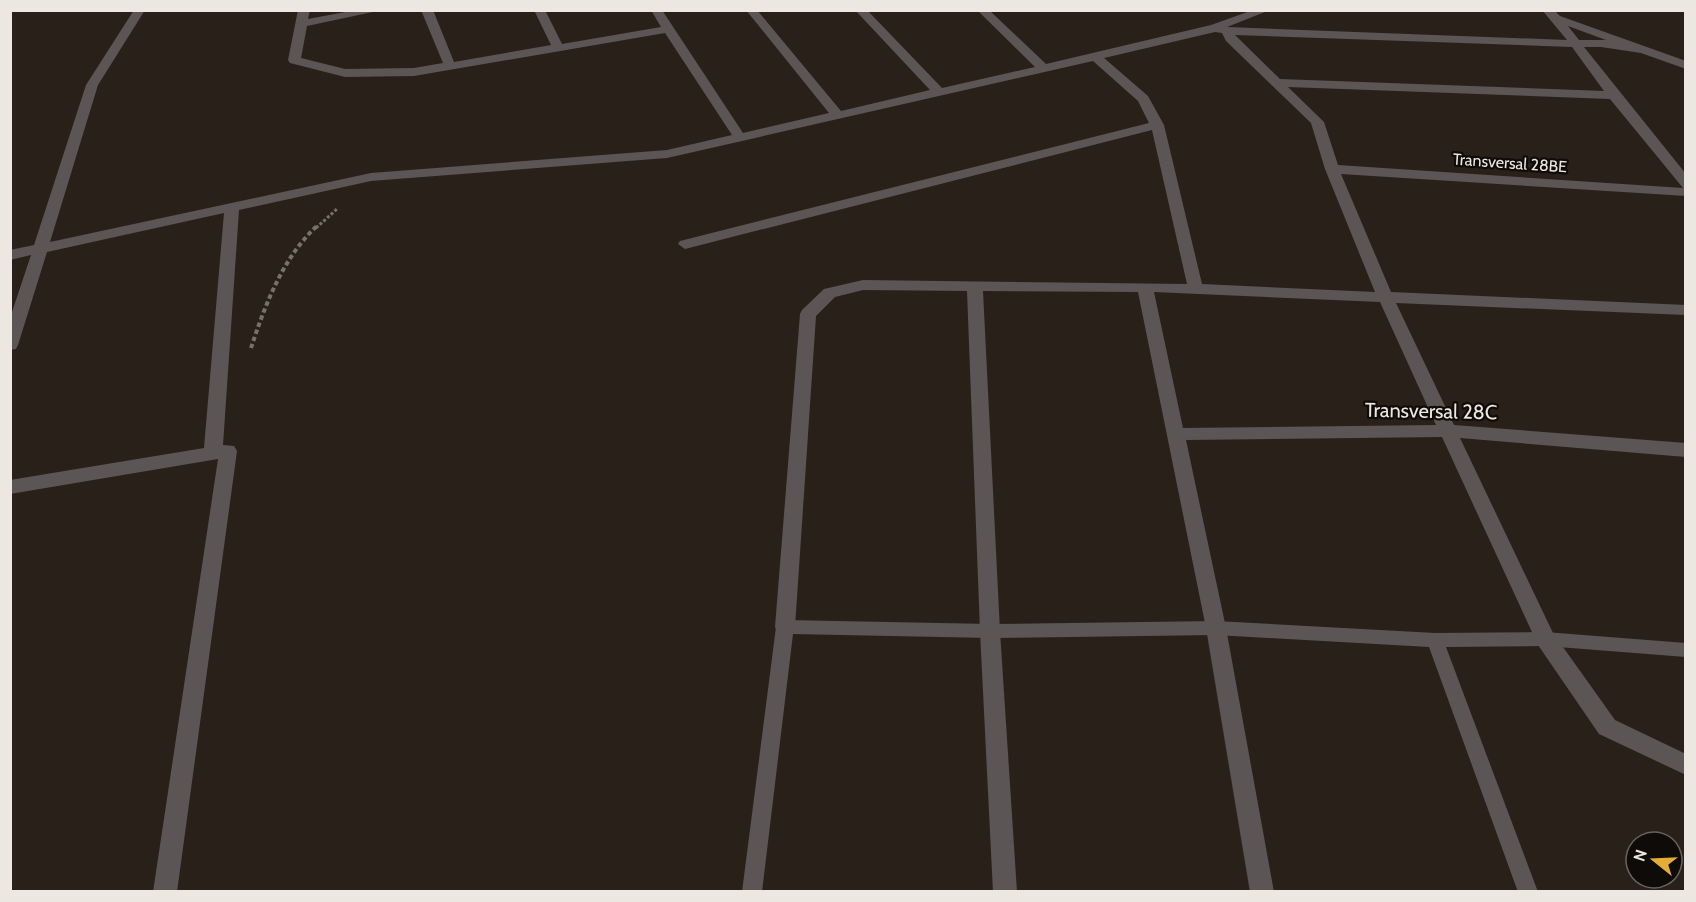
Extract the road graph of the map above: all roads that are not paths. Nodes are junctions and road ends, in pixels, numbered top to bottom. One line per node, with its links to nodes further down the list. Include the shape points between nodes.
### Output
1 (140, 10): 33 (street, via 92,85)
2 (304, 10): 12 (street)
3 (377, 10): 12 (street)
4 (427, 10): 20 (street)
5 (539, 10): 16 (street)
6 (656, 10): 13 (street)
7 (751, 10): 25 (street)
8 (860, 10): 23 (street)
9 (982, 10): 21 (street)
10 (1265, 10): 14 (street)
11 (1551, 14): 15 (street); 17 (street)
12 (301, 24): 20 (street, via 294,60 322,69 345,73 414,72)
13 (670, 29): 16 (street); 27 (street)
14 (1221, 29): 15 (street); 18 (street); 22 (street)
15 (1576, 44): 17 (street); 24 (street)
16 (558, 48): 20 (street)
17 (1646, 50): 19 (street)
18 (1095, 57): 21 (street); 26 (street, via 1143,99)
19 (1686, 65)
20 (450, 66)
21 (1043, 68): 23 (street)
22 (1277, 82): 24 (street); 28 (street, via 1317,122)
23 (939, 92): 25 (street)
24 (1614, 95): 29 (street)
25 (838, 116): 27 (street)
26 (1157, 125): 32 (street); 37 (street)
27 (741, 139): 31 (street, via 667,154 371,177)
28 (1332, 170): 30 (street, Transversal 28BE); 38 (street)
29 (1686, 183)
30 (1686, 192)
31 (232, 206): 33 (street); 44 (street)
32 (685, 244)
33 (39, 248): 34 (street); 40 (street)
34 (10, 255)
35 (975, 286): 36 (street); 46 (street, via 863,285 830,293 808,314); 48 (street)
36 (1145, 287): 37 (street); 42 (street)
37 (1196, 290): 38 (street)
38 (1384, 297): 39 (street); 41 (street)
39 (1686, 310)
40 (10, 345)
41 (1448, 431): 42 (street, Transversal 28C); 43 (street, Transversal 28C); 49 (street)
42 (1176, 434): 47 (street)
43 (1686, 450)
44 (213, 453): 45 (street); 53 (street, via 228,451)
45 (10, 487)
46 (785, 627): 48 (lane); 54 (lane)
47 (1216, 628): 48 (lane); 50 (lane); 56 (street)
48 (990, 631): 55 (street)
49 (1545, 639): 50 (lane); 51 (lane); 52 (street, via 1607,727)
50 (1435, 640): 57 (lane)
51 (1686, 650)
52 (1686, 765)
53 (165, 891)
54 (752, 891)
55 (1005, 891)
56 (1262, 891)
57 (1528, 891)

